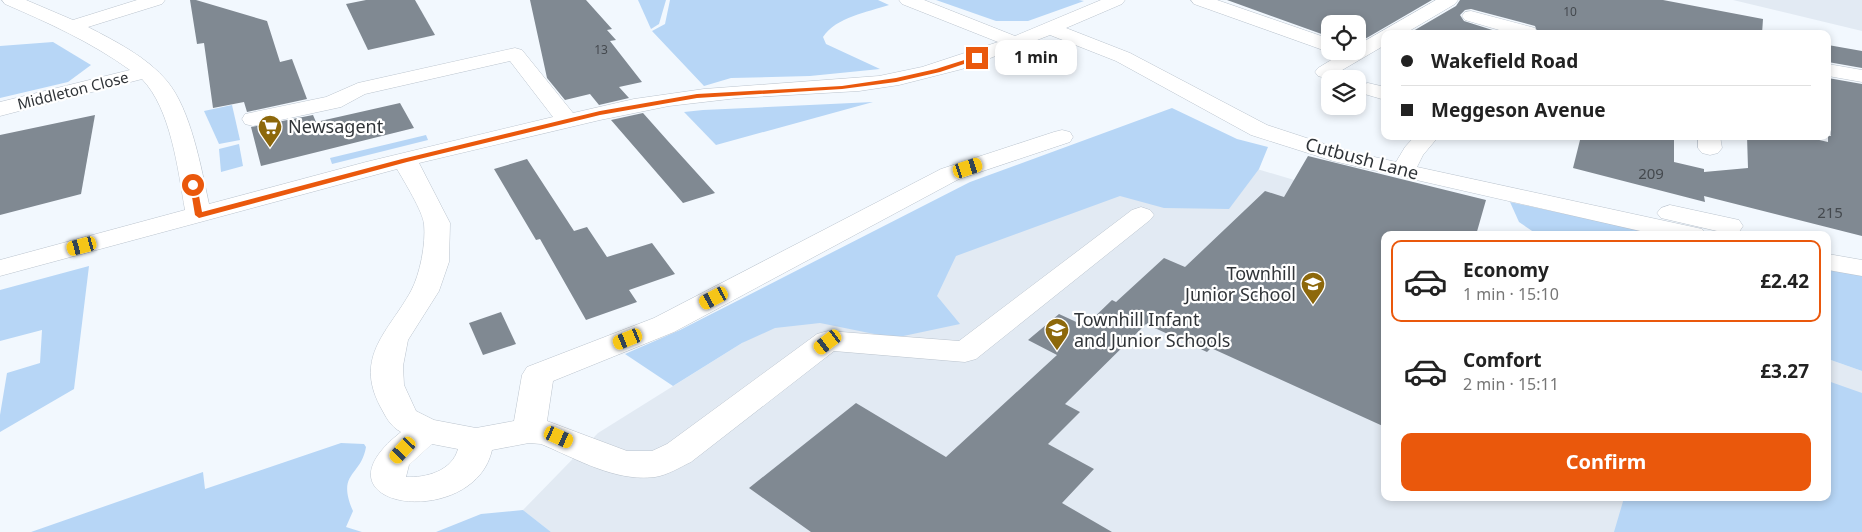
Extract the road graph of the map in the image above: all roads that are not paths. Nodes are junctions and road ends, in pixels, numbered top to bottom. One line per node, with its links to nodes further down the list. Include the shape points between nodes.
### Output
1 (10, 0): 8 (street)
2 (156, 0): 8 (street)
3 (908, 0): 13 (street)
4 (1116, 0): 9 (street)
5 (1200, 0): 14 (street)
6 (1449, 0): 10 (street)
7 (1471, 16): 11 (street)
8 (72, 26): 19 (street, via 126,56)
9 (1050, 28): 13 (street); 27 (street, Cutbush Lane, via 1122,57 1258,130 1333,154)
10 (1397, 30)
11 (1529, 30)
12 (1381, 39): 15 (street)
13 (1014, 42): 23 (street, via 938,71 896,80 842,88 697,96)
14 (1321, 43)
15 (1366, 46)
16 (1341, 60): 17 (street)
17 (1328, 70)
18 (1831, 71): 20 (street)
19 (146, 72): 21 (street, Middleton Close); 29 (street, via 165,94 185,146)
20 (1862, 76)
21 (0, 109)
22 (253, 119): 23 (street, via 333,102 358,89 515,54)
23 (568, 121): 26 (street)
24 (1062, 137): 39 (street, via 950,174 664,325 538,376)
25 (1424, 140): 27 (street)
26 (405, 160): 29 (street); 38 (street, via 437,223 435,262 425,291 393,340 387,366 388,385 404,419)
27 (1403, 171): 32 (street, Cutbush Lane)
28 (1590, 196): 32 (street)
29 (199, 215): 36 (street)
30 (1141, 215): 39 (street, via 965,352 828,342 679,454 656,464 624,464)
31 (1730, 226): 32 (street)
32 (1683, 227)
33 (1831, 245): 34 (street)
34 (1862, 250)
35 (1831, 263): 37 (street)
36 (0, 268)
37 (1862, 268)
38 (426, 431): 40 (street); 40 (street, via 395,459 390,468 392,485 413,492 442,487 454,480 471,462)
39 (544, 434): 40 (street)
40 (476, 440)

